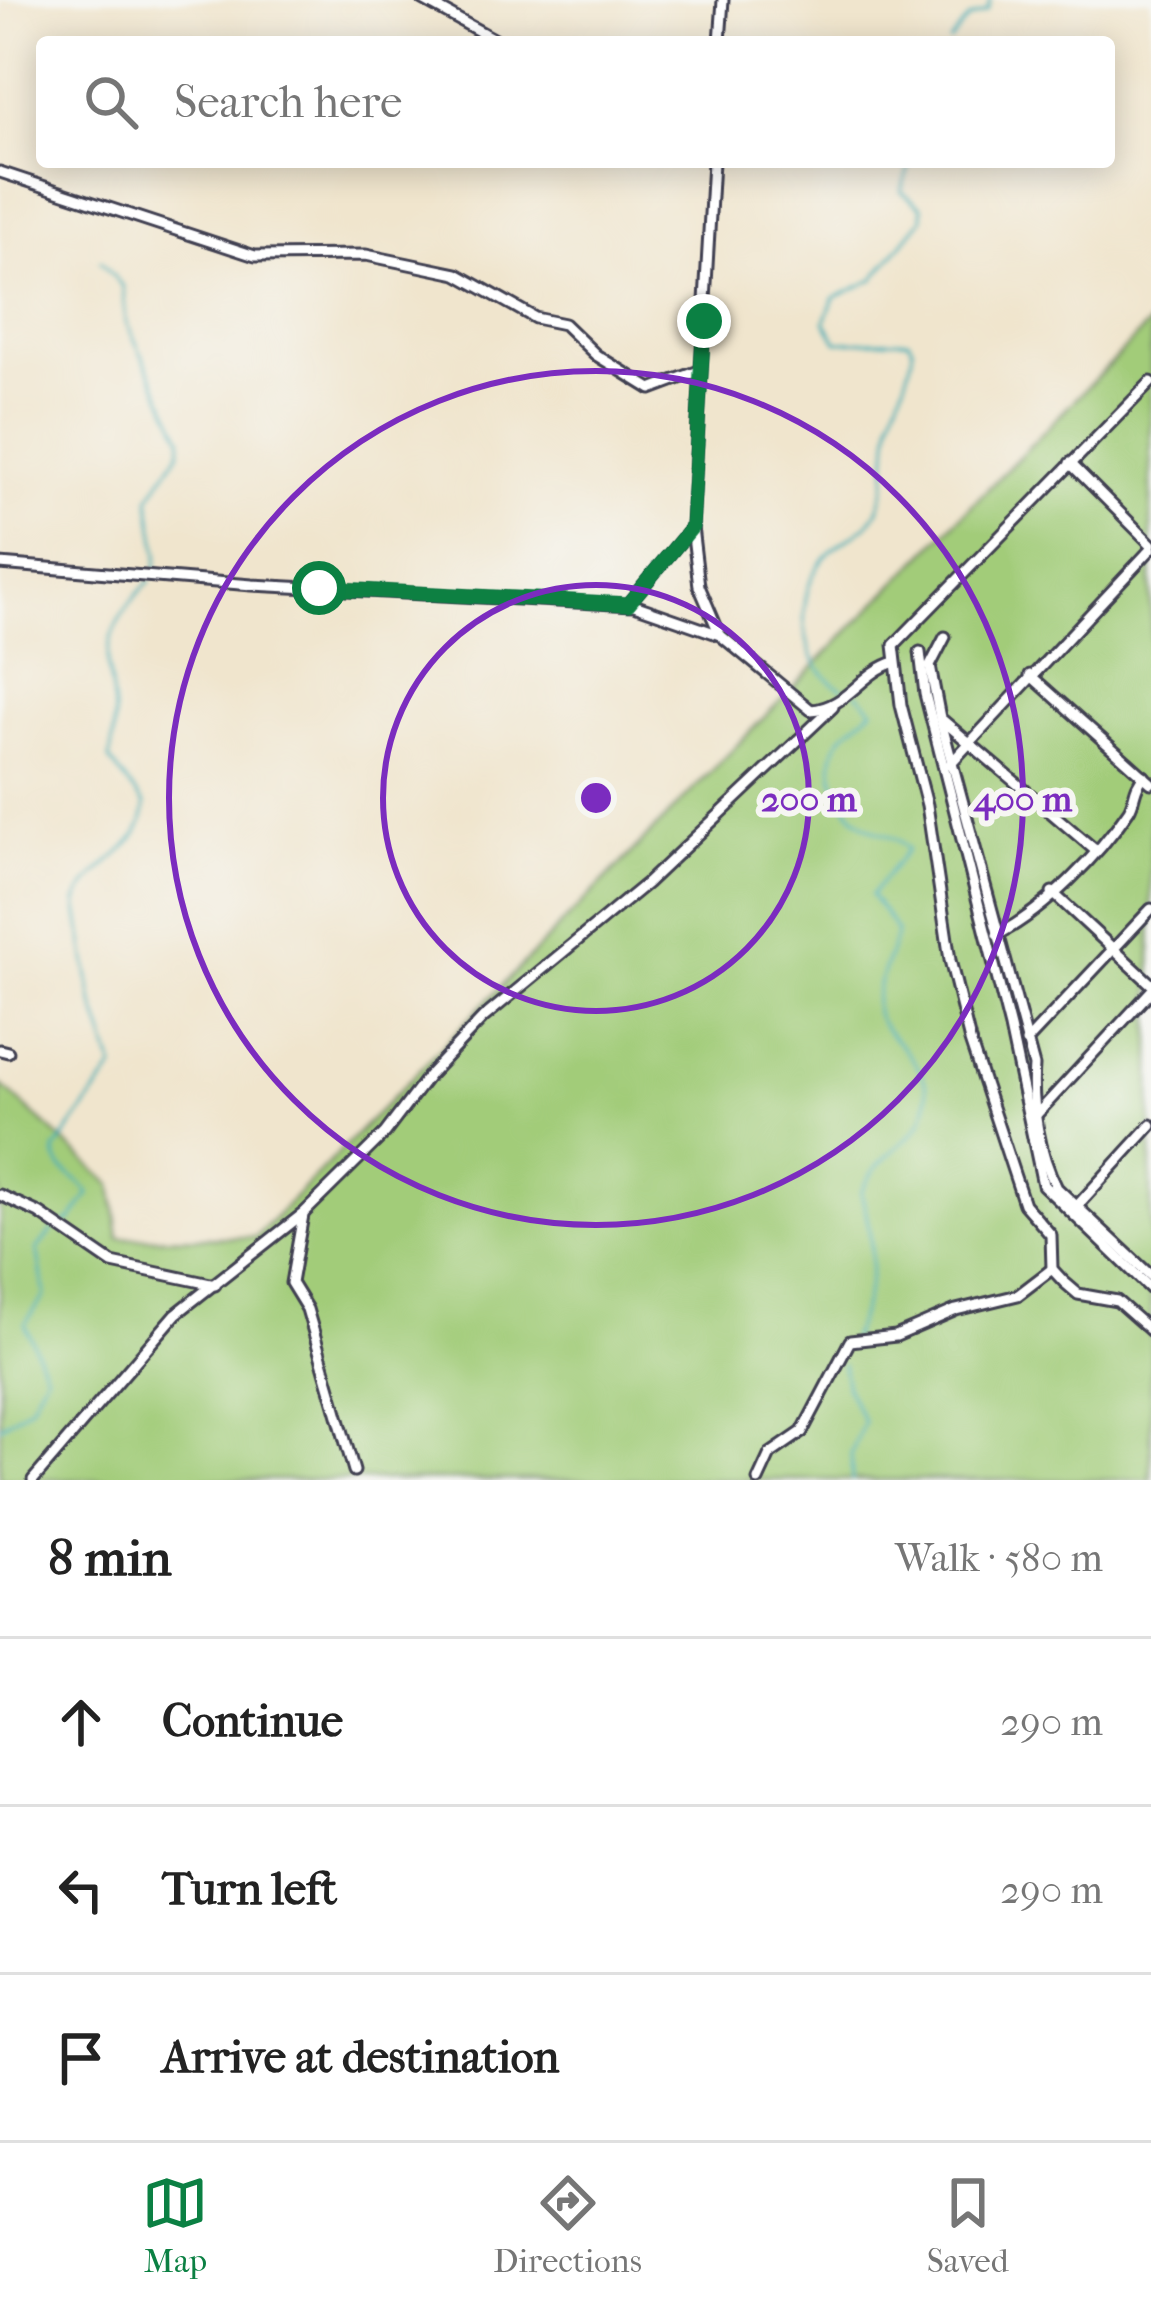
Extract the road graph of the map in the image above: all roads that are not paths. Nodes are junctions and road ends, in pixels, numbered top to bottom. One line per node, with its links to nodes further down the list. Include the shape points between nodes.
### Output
1 (423, 0): 3 (street)
2 (724, 0): 4 (street)
3 (488, 36)
4 (721, 36)
5 (713, 168): 7 (street)
6 (0, 172): 7 (street, via 255,256 366,254 458,274 528,315 564,324 651,389)
7 (699, 371): 10 (street)
8 (1151, 382): 9 (street)
9 (1070, 463): 11 (street); 17 (street, via 898,637)
10 (692, 527): 13 (street); 14 (street, via 699,586)
11 (1151, 547): 18 (street)
12 (0, 564): 13 (street)
13 (628, 604): 14 (street)
14 (720, 635): 19 (street, via 803,707)
15 (944, 637): 20 (street, via 930,666)
16 (920, 652): 22 (street)
17 (895, 662): 19 (street); 39 (street, via 970,1041 1024,1204 1051,1235)
18 (1030, 675): 21 (street); 23 (street)
19 (833, 706): 37 (street, via 647,883 483,1018)
20 (940, 718): 21 (street); 22 (street)
21 (971, 741): 22 (street); 24 (street)
22 (947, 768): 27 (street); 30 (street)
23 (1148, 778): 24 (street)
24 (1095, 850): 25 (street)
25 (1052, 892): 27 (street, via 1034,914); 28 (street)
26 (1151, 909): 28 (street)
27 (997, 935): 30 (street)
28 (1114, 949): 29 (street); 31 (street)
29 (1151, 987): 32 (street)
30 (1005, 990): 31 (street); 32 (street)
31 (1026, 1042): 32 (street, via 1034,1066)
32 (1032, 1118): 34 (street)
33 (1151, 1125): 36 (street)
34 (1037, 1139): 36 (street, via 1054,1183); 42 (street, via 1049,1196)
35 (0, 1195): 41 (street, via 112,1263)
36 (1076, 1207): 40 (street)
37 (304, 1213): 41 (street); 44 (street, via 291,1283 307,1310)
38 (1151, 1259): 40 (street)
39 (1052, 1269): 43 (street, via 1078,1294 1117,1301); 46 (street, via 1018,1295 896,1336 850,1341 802,1432 770,1454)
40 (1146, 1273)
41 (215, 1285): 45 (street, via 176,1314)
42 (1151, 1289)
43 (1151, 1331)
44 (354, 1471)
45 (33, 1480)
46 (758, 1480)

